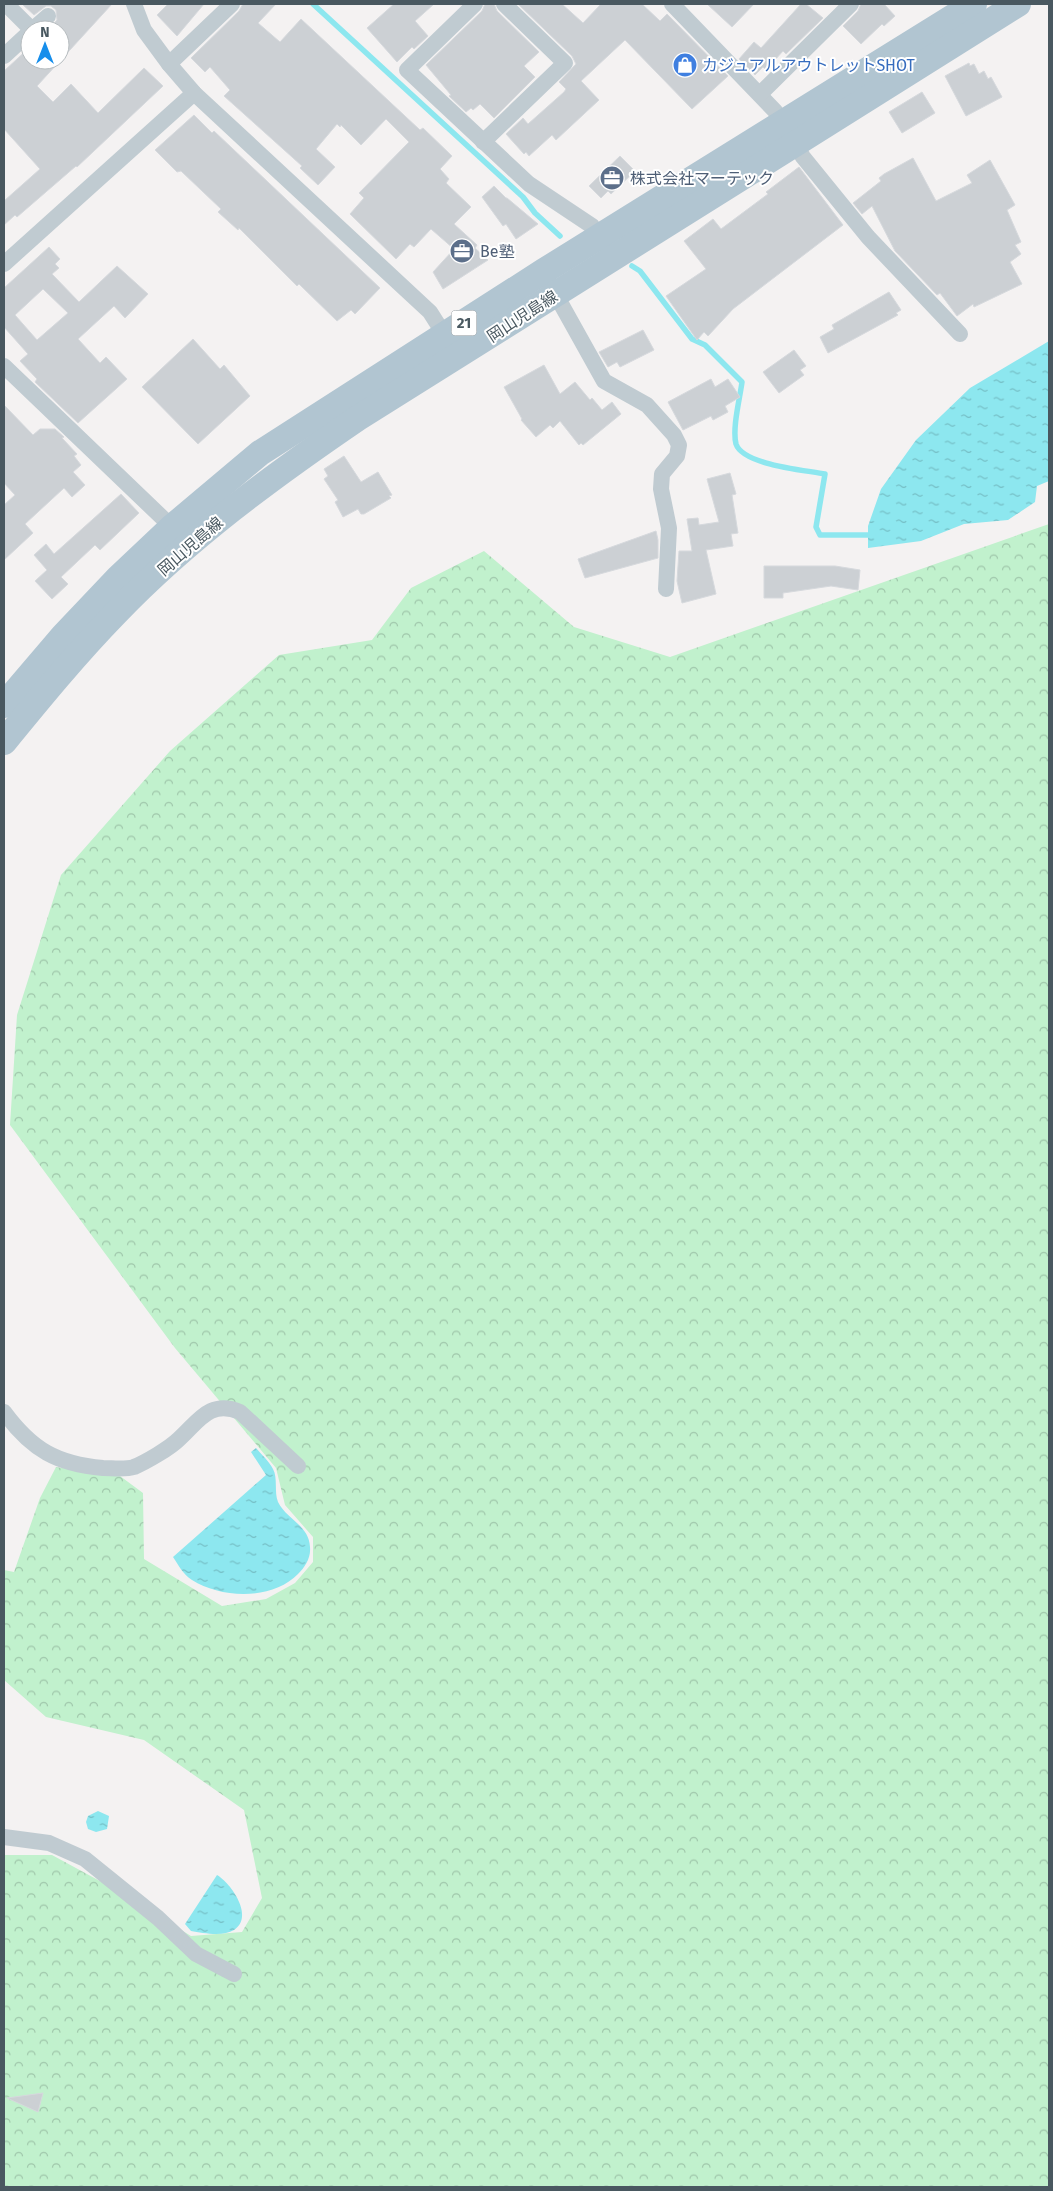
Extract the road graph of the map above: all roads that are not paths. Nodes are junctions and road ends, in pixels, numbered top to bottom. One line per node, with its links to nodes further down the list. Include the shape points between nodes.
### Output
1 (6, 4): 10 (street, via 32,30)
2 (134, 4): 13 (street, via 144,30)
3 (232, 4): 13 (street)
4 (475, 4): 17 (street, via 407,70)
5 (504, 4): 17 (street, via 565,64)
6 (672, 4): 15 (street)
7 (851, 4): 15 (street)
8 (974, 4): 16 (main road, 岡山児島線 / 21)
9 (1018, 4): 16 (main road, 岡山児島線 / 21)
10 (48, 16)
11 (20, 41): 12 (street)
12 (4, 56)
13 (169, 64): 14 (street)
14 (194, 93): 19 (street); 23 (street, via 430,312)
15 (760, 94): 16 (street)
16 (789, 134): 18 (main road, 岡山児島線 / 21); 22 (street, via 803,157 868,237)
17 (483, 142): 18 (street, via 529,184 586,222)
18 (606, 248): 20 (main road, 岡山児島線 / 21); 21 (main road, 岡山児島線 / 21)
19 (4, 264)
20 (544, 271): 21 (street); 23 (main road, 岡山児島線 / 21)
21 (556, 296): 23 (main road, 岡山児島線 / 21); 26 (street, via 604,381 647,405 679,445 677,456 662,474 661,489 669,528)
22 (960, 334)
23 (452, 346): 25 (main road, 岡山児島線 / 21, via 260,453); 28 (main road, 岡山児島線 / 21, via 366,413 296,460 204,534 117,612)
24 (4, 366): 25 (street)
25 (172, 526): 27 (main road, 岡山児島線 / 21, via 75,623)
26 (666, 589)
27 (4, 705)
28 (4, 742)
29 (4, 1412): 30 (street, via 45,1454 69,1463 112,1468 133,1467 179,1440 192,1424 209,1412 229,1408 240,1412)
30 (298, 1466)
31 (4, 1838): 32 (street, via 49,1843 85,1859 158,1918 196,1954)
32 (234, 1974)

